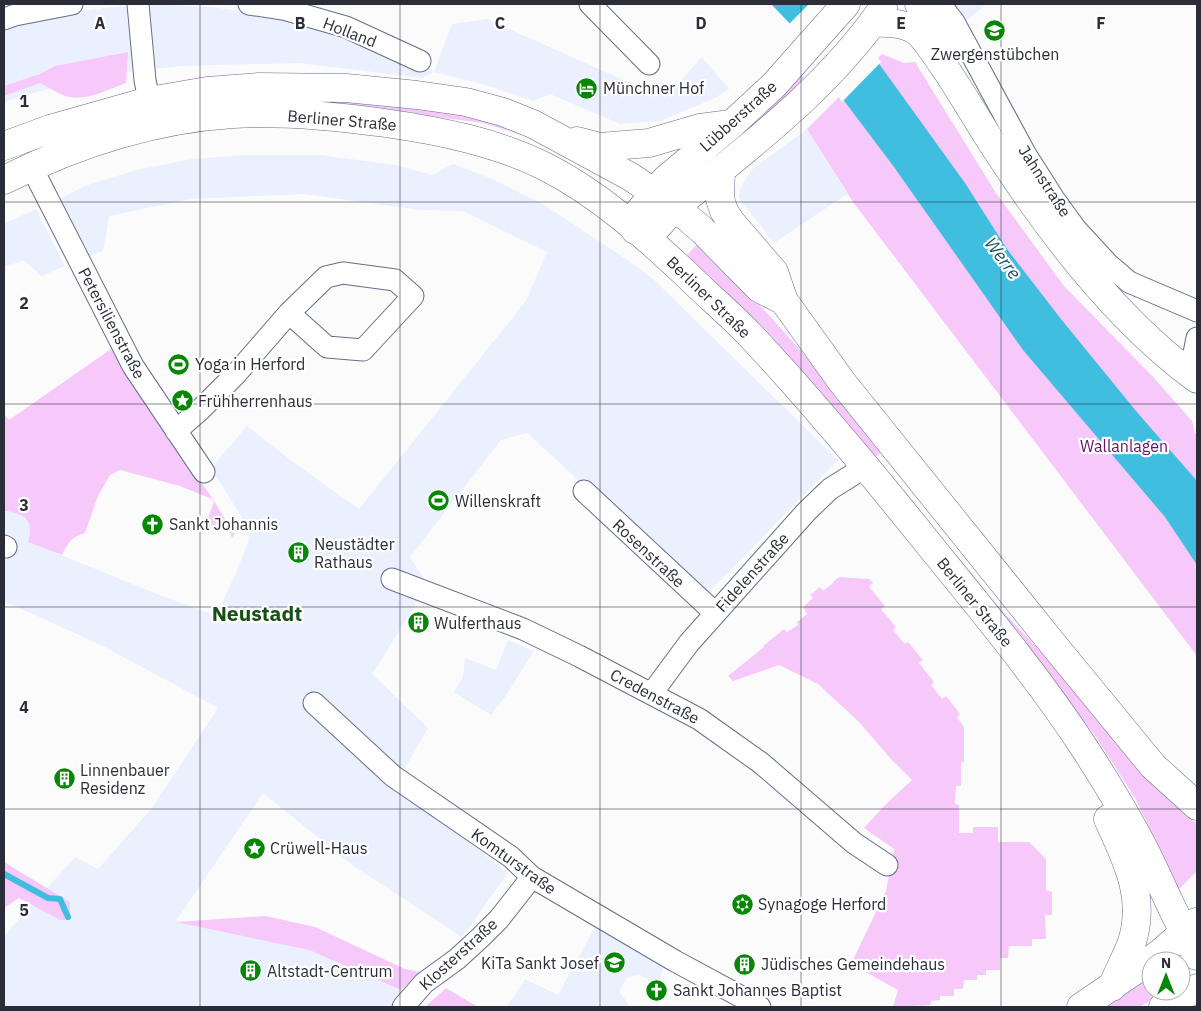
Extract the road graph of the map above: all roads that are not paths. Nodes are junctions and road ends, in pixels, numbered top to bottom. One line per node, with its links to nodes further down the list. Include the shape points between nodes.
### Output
1 (72, 4): 9 (street)
2 (138, 4): 12 (street)
3 (249, 4): 10 (street, Holland, via 283,9 346,27)
4 (590, 4): 11 (street)
5 (846, 4): 14 (main road, Lübberstraße, via 774,85)
6 (919, 4): 13 (main road, Jahnstraße, via 948,53)
7 (940, 4): 23 (street, Jahnstraße, via 954,22 1026,155 1075,228 1129,282)
8 (879, 13): 13 (main road, Jahnstraße, via 888,22 918,32); 18 (main road, Lübberstraße, via 860,40 814,90)
9 (4, 19)
10 (420, 61)
11 (649, 64)
12 (149, 101): 15 (main road, Berliner Straße, via 207,91 259,87 346,88 466,102 503,112); 16 (main road, Berliner Straße, via 50,129)
13 (974, 111): 26 (main road, Jahnstraße, via 1051,229 1133,324)
14 (732, 124): 15 (main road, via 700,128 649,144 600,147); 20 (main road, Lübberstraße, via 672,174)
15 (557, 136): 20 (main road, Berliner Straße)
16 (4, 146)
17 (31, 166): 19 (main road, Berliner Straße); 21 (main road, Berliner Straße, via 109,138 172,122 232,114 338,116 463,136 510,151 590,192); 27 (street, Petersilienstraße, via 133,366)
18 (721, 169): 20 (main road, Lübberstraße); 22 (main road, Berliner Straße, via 720,199 724,210 774,272)
19 (4, 180)
20 (665, 200): 21 (main road, Lübberstraße, via 638,213); 22 (main road, Berliner Straße, via 712,239 759,288)
21 (635, 230): 28 (main road, Berliner Straße, via 748,333)
22 (784, 301): 31 (main road, Berliner Straße, via 842,382)
23 (1197, 311)
24 (289, 313): 24 (street, via 327,348 363,350 413,296 395,280 343,273 326,277); 27 (street, via 236,374)
25 (1197, 338): 26 (street, Jahnstraße)
26 (1191, 375)
27 (176, 431): 29 (street, Petersilienstraße)
28 (868, 469): 31 (main road, via 879,466 892,470 923,505); 33 (street, Fidelenstraße, via 830,489); 36 (main road, Berliner Straße, via 1035,677)
29 (204, 472)
30 (584, 491): 33 (street, Rosenstraße)
31 (947, 510): 37 (main road, Berliner Straße, via 1153,766)
32 (392, 579): 34 (street, Credenstraße, via 523,629)
33 (716, 613): 34 (street, Fidelenstraße)
34 (652, 693): 38 (street, Credenstraße, via 699,719 761,763 854,843)
35 (314, 703): 39 (street, Komturstraße, via 393,776 511,857)
36 (1088, 755): 40 (main road, Berliner Straße, via 1134,830 1172,908); 42 (main road, via 1088,776 1128,861 1135,885 1137,908 1131,944)
37 (1197, 806)
38 (887, 865)
39 (532, 877): 44 (street, Klosterstraße, via 499,919 458,959 424,983); 45 (street, Komturstraße, via 676,962)
40 (1190, 927): 41 (main road, Berliner Straße); 42 (main road)
41 (1197, 956)
42 (1112, 987): 46 (main road)
43 (1197, 988): 47 (main road)
44 (403, 1007)
45 (760, 1007)
46 (1081, 1007)
47 (1163, 1007)

